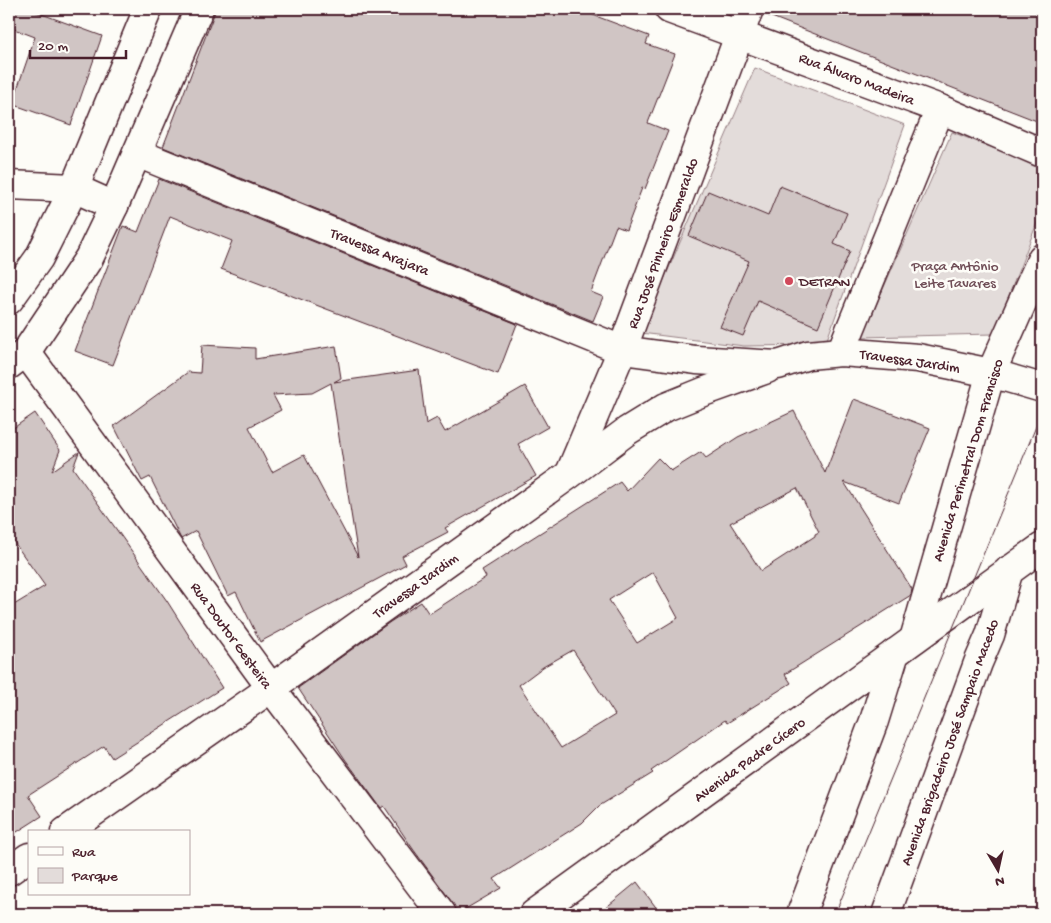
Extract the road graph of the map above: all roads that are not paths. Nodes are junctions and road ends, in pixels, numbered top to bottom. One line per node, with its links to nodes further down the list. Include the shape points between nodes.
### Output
1 (148, 9): 9 (street)
2 (199, 9): 7 (street)
3 (669, 9): 4 (street, Rua Álvaro Madeira)
4 (745, 21): 5 (street, Rua Álvaro Madeira); 13 (street, Rua José Pinheiro Esmeraldo)
5 (940, 109): 6 (street, Rua Álvaro Madeira); 14 (street)
6 (1042, 152)
7 (137, 153): 10 (street); 13 (street, Travessa Arajara)
8 (9, 185): 9 (street)
9 (74, 188): 10 (street); 12 (street, via 39,258)
10 (114, 206): 15 (street, via 89,258)
11 (1042, 258): 17 (street, Avenida Perimetral Dom Francisco)
12 (9, 300)
13 (622, 350): 16 (street, Travessa Jardim); 19 (street, Rua José Pinheiro Esmeraldo)
14 (841, 352): 16 (street, Travessa Jardim, via 808,355); 17 (street, Travessa Jardim, via 918,358)
15 (17, 359): 23 (street, Rua Doutor Gesteira)
16 (778, 366): 19 (street, Travessa Jardim, via 666,407 627,431)
17 (991, 373): 18 (street, Travessa Jardim); 22 (street, Avenida Perimetral Dom Francisco)
18 (1042, 388)
19 (570, 474): 23 (street, Travessa Jardim)
20 (1042, 546): 21 (street, Avenida Padre Cícero)
21 (1009, 570): 22 (street, Avenida Padre Cícero); 30 (street, Avenida Brigadeiro José Sampaio Macedo, via 990,635)
22 (904, 646): 28 (street, Avenida Padre Cícero); 29 (street)
23 (271, 688): 24 (street, Travessa Jardim); 27 (street, Rua Doutor Gesteira)
24 (68, 830)
25 (28, 858): 26 (street)
26 (9, 871)
27 (442, 914)
28 (534, 914)
29 (801, 914)
30 (886, 914)

